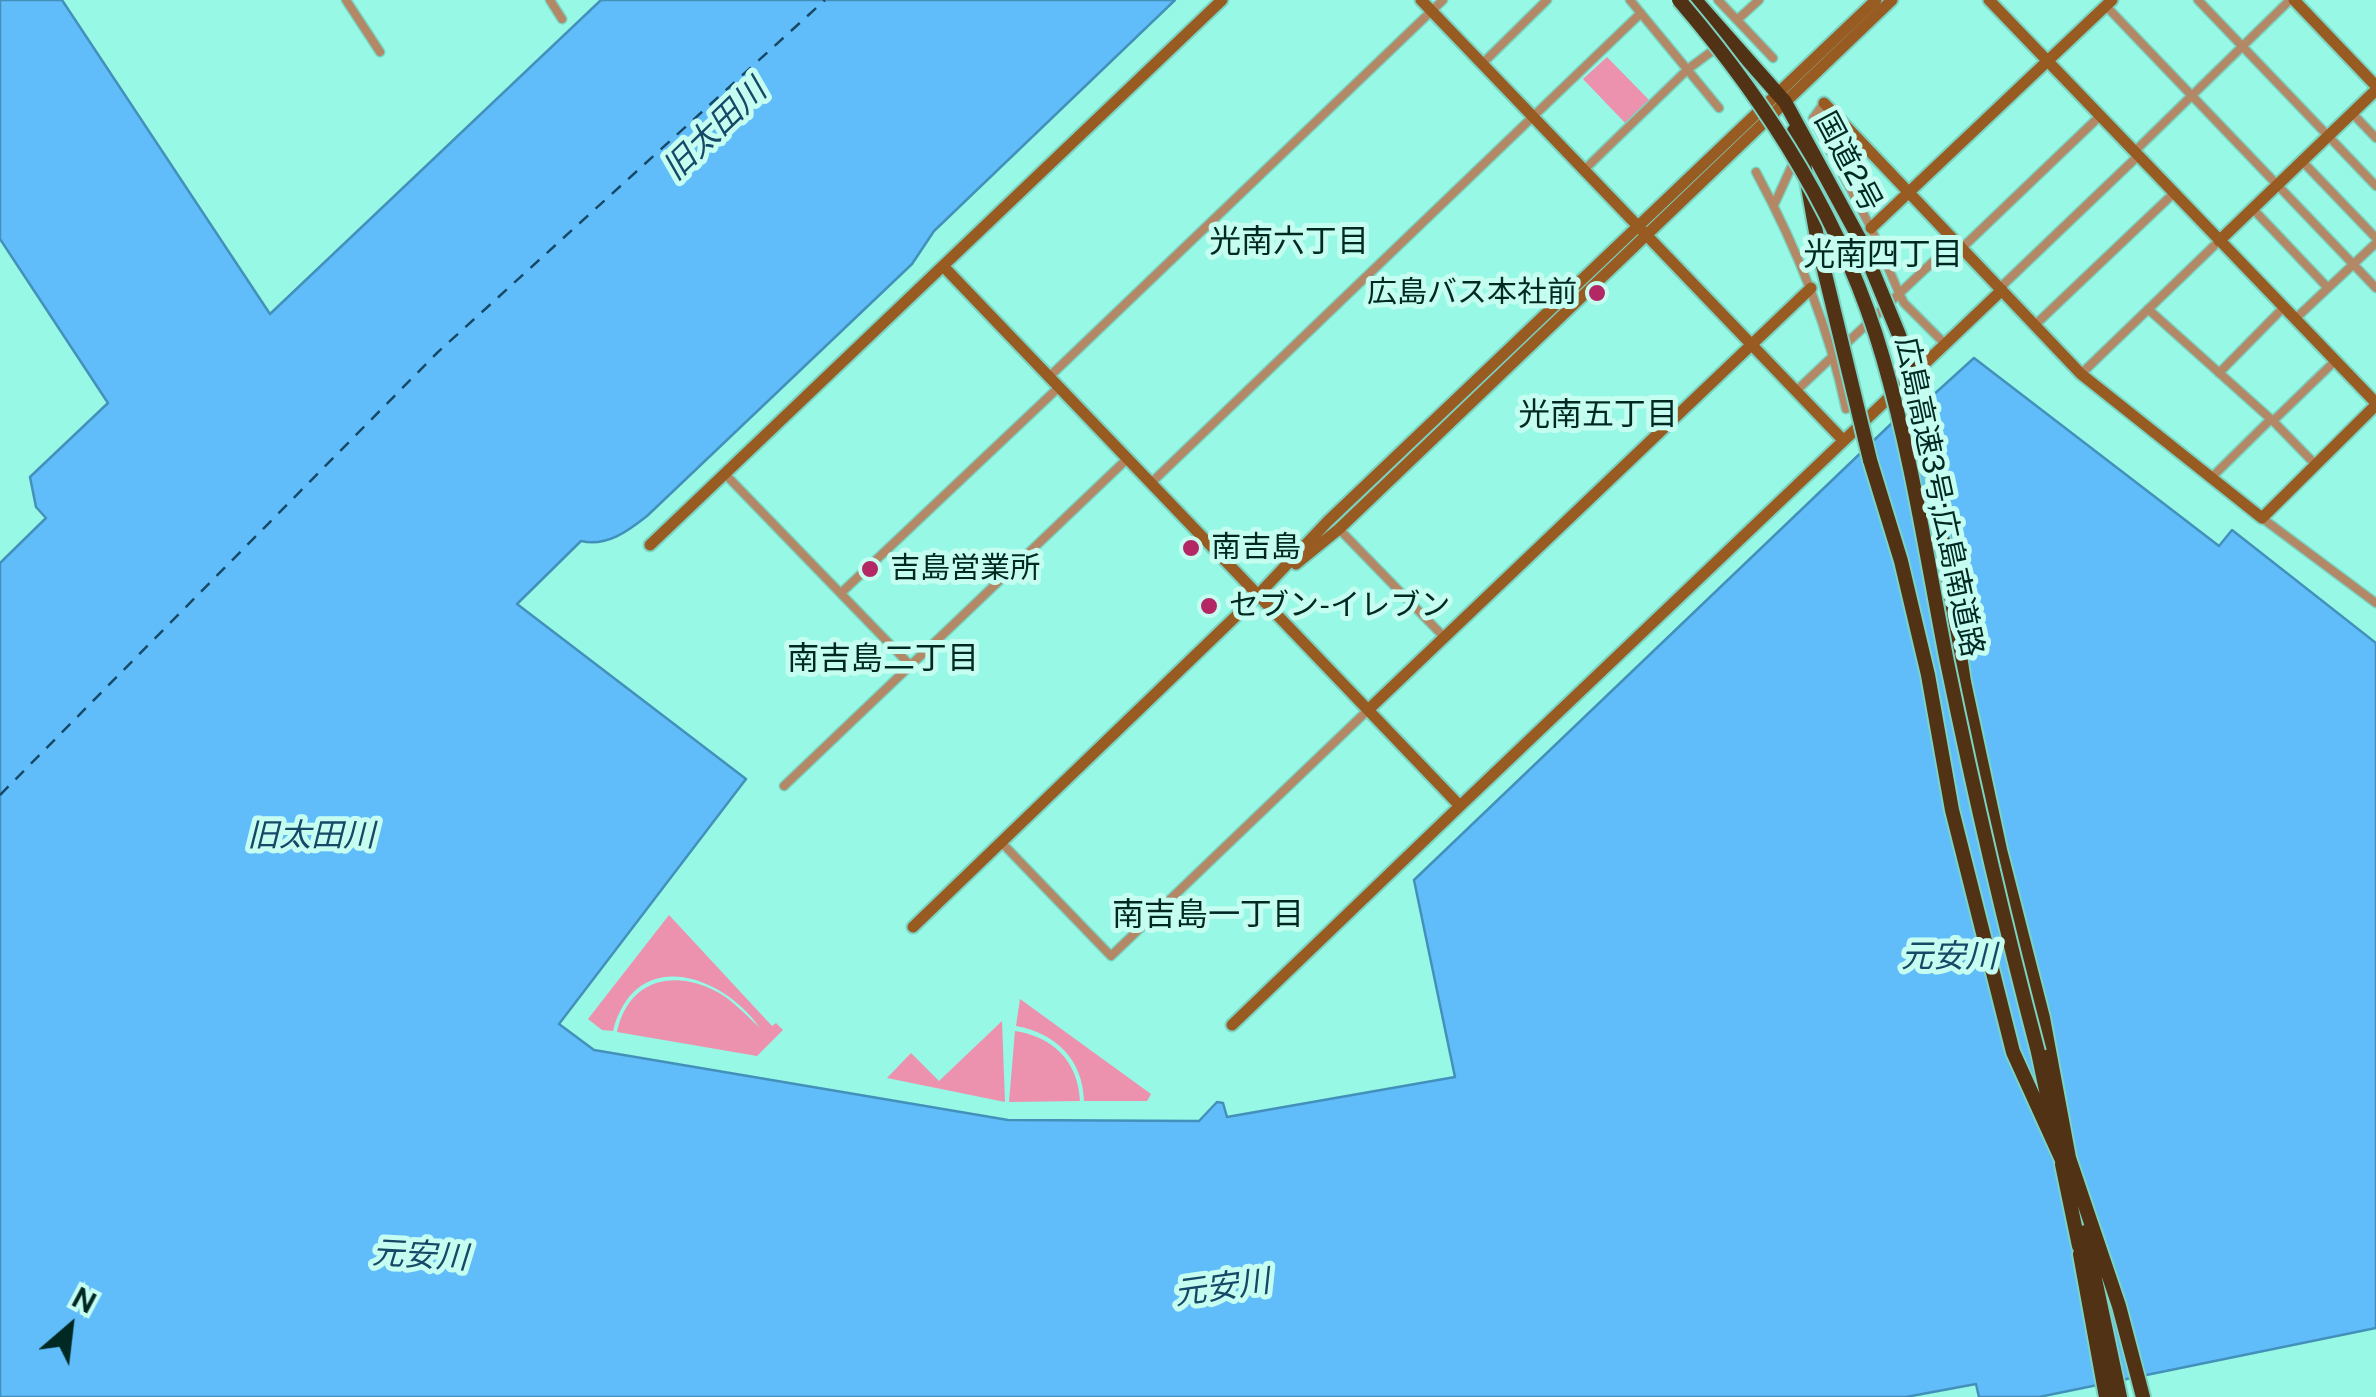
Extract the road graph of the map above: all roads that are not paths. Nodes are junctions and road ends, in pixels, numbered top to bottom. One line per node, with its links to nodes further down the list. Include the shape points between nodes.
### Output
1 (346, 0): 24 (street)
2 (550, 0): 20 (street)
3 (1222, 0): 59 (street)
4 (1421, 0): 18 (street)
5 (1444, 0): 18 (street)
6 (1547, 0): 27 (street)
7 (1630, 0): 19 (street)
8 (1679, 0): 101 (highway, 広島高速3号;広島南道路, bridge, via 1774,120 1842,246 1882,354 1970,772)
9 (1695, 0): 23 (highway, 国道2号)
10 (1718, 0): 21 (street)
11 (1758, 0): 21 (street)
12 (1876, 0): 31 (street)
13 (1892, 0): 31 (street)
14 (2198, 0): 22 (street)
15 (2292, 0): 22 (street); 29 (street)
16 (2109, 3): 26 (street); 30 (street)
17 (1998, 4): 26 (street)
18 (1432, 11): 27 (street); 75 (street)
19 (1641, 13): 28 (street); 36 (street)
20 (562, 19)
21 (1737, 20): 23 (street); 25 (street)
22 (2242, 46): 30 (street); 38 (street)
23 (1737, 47): 28 (street, via 1709,50); 31 (highway, 国道2号)
24 (380, 52)
25 (1773, 58)
26 (2049, 62): 35 (street); 49 (street)
27 (1482, 64): 36 (street)
28 (1688, 68): 33 (street); 45 (street)
29 (2376, 88): 34 (street)
30 (2191, 94): 43 (street); 47 (street)
31 (1780, 97): 40 (highway, 国道2号); 54 (street)
32 (1824, 103): 37 (street); 41 (street, via 1813,118)
33 (1719, 108)
34 (2352, 113): 38 (street); 39 (street)
35 (2101, 116): 43 (street); 57 (street)
36 (1532, 117): 45 (street); 86 (street)
37 (1853, 133): 42 (street); 49 (street)
38 (2328, 136): 44 (street); 48 (street)
39 (2376, 138)
40 (1801, 141): 41 (street); 51 (street); 101 (highway, 国道2号, bridge, via 1819,249 1901,561 1952,810 2013,1052); 101 (highway, 国道2号, bridge, via 1858,238 1924,417 1964,682 2043,1018)
41 (1825, 141): 42 (street)
42 (1830, 151): 53 (street)
43 (2137, 153): 50 (street); 63 (street)
44 (2302, 161): 47 (street); 56 (street)
45 (1583, 171): 54 (street)
46 (1756, 172): 51 (street)
47 (2277, 185): 52 (street); 58 (street)
48 (2376, 186)
49 (1910, 192): 53 (street); 57 (street)
50 (2174, 193): 55 (street); 68 (street)
51 (1774, 206): 60 (street)
52 (2252, 208): 55 (street); 61 (street)
53 (1871, 228): 64 (street)
54 (1641, 231): 70 (street); 88 (street); 91 (street, via 1342,508)
55 (2219, 241): 65 (street); 66 (street)
56 (2376, 241): 58 (street)
57 (1959, 244): 63 (street); 64 (street)
58 (2353, 265): 61 (street); 62 (street)
59 (944, 267): 75 (street); 84 (street)
60 (1810, 288): 70 (street); 71 (street)
61 (2328, 288): 67 (street)
62 (2376, 288)
63 (2002, 290): 68 (street); 69 (street)
64 (1899, 293): 69 (street); 71 (street)
65 (2284, 306): 67 (street); 73 (street)
66 (2148, 309): 73 (street); 74 (street)
67 (2295, 319): 72 (street)
68 (2034, 325): 74 (street)
69 (1945, 344): 81 (street)
70 (1752, 346): 77 (street); 93 (street)
71 (1835, 357): 77 (street); 79 (street)
72 (2336, 361): 78 (street); 80 (street)
73 (2219, 373): 80 (street)
74 (2081, 374): 85 (street)
75 (1048, 377): 76 (street)
76 (1058, 388): 82 (street); 90 (street)
77 (1796, 392): 81 (street)
78 (2376, 404): 83 (street)
79 (1846, 409)
80 (2272, 420): 83 (street); 85 (street)
81 (1843, 440): 97 (street)
82 (1127, 459): 86 (street); 94 (street)
83 (2315, 464): 87 (street)
84 (724, 474): 89 (street); 90 (street)
85 (2211, 478): 87 (street)
86 (1151, 483): 91 (street)
87 (2262, 518): 92 (street)
88 (1338, 530): 91 (street); 93 (street)
89 (650, 545)
90 (841, 593): 94 (street)
91 (1258, 595): 95 (street); 98 (street)
92 (2376, 603)
93 (1445, 638): 95 (street)
94 (911, 666): 96 (street)
95 (1368, 710): 97 (street); 98 (street, via 1111,956)
96 (784, 786)
97 (1460, 806): 100 (street)
98 (1001, 842): 99 (street)
99 (913, 927)
100 (1232, 1025)
101 (2065, 1159): 102 (highway, 広島高速3号;広島南道路); 104 (highway, 広島高速3号;広島南道路); 105 (highway, via 2119,1306)
102 (2080, 1254): 103 (highway); 104 (highway, 広島高速3号;広島南道路)
103 (2106, 1397)
104 (2117, 1397)
105 (2143, 1397)

